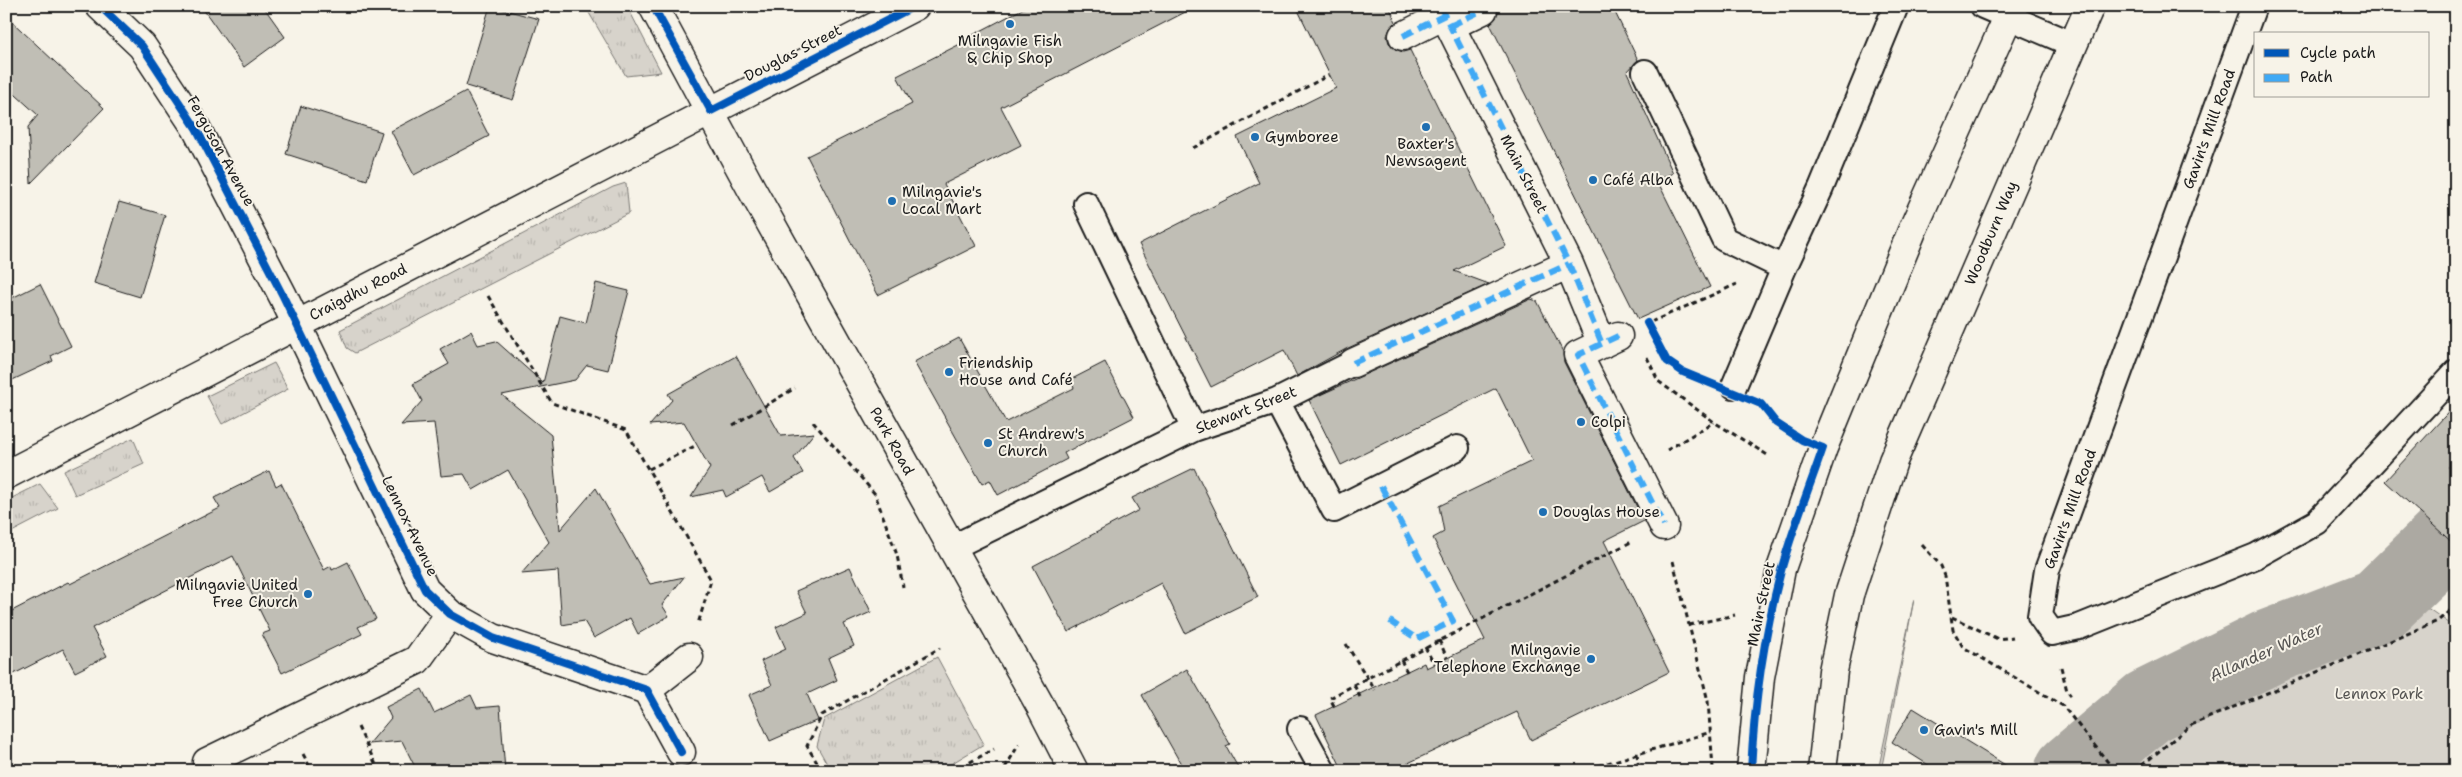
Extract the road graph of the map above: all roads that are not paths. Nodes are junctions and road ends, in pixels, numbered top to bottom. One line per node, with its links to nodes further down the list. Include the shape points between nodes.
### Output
1 (100, 6): 18 (main road, Ferguson Avenue, via 142,46 196,128)
2 (653, 6): 14 (main road, Park Road)
3 (915, 6): 14 (main road, Douglas Street)
4 (1896, 6): 17 (lane)
5 (1983, 6): 9 (lane)
6 (2090, 6): 12 (main road, Woodburn Way)
7 (2254, 6): 20 (lane, Gavin's Mill Road, via 2047,570 2040,616 2052,633 2079,627 2256,556 2317,522)
8 (1483, 10): 10 (main road)
9 (2010, 12): 12 (lane); 36 (main road, Main Street, via 1912,231 1823,448 1781,569 1760,677)
10 (1445, 16): 11 (main road); 16 (main road, Main Street)
11 (1404, 36)
12 (2072, 44): 37 (main road, Woodburn Way, via 1893,461 1849,595 1833,671)
13 (1645, 72): 17 (lane, via 1724,239)
14 (711, 111): 18 (main road, Craigdhu Road); 27 (main road, Park Road)
15 (1086, 204): 23 (lane)
16 (1570, 264): 19 (main road, Stewart Street); 26 (main road, Main Street, via 1610,340 1578,355)
17 (1784, 268): 21 (lane)
18 (296, 324): 25 (main road, Craigdhu Road); 28 (main road, Lennox Avenue, via 426,590)
19 (1353, 363): 22 (lane, Stewart Street)
20 (2456, 372)
21 (1734, 386)
22 (1277, 401): 23 (lane, Stewart Street); 24 (lane, via 1334,510)
23 (1194, 429): 27 (lane, Stewart Street)
24 (1457, 448)
25 (6, 475)
26 (1664, 526)
27 (951, 548): 35 (main road, Park Road)
28 (450, 614): 30 (main road, Lennox Avenue, via 493,638); 33 (main road, via 418,660)
29 (689, 657): 30 (main road)
30 (647, 690): 32 (main road)
31 (1300, 728): 34 (lane)
32 (681, 752)
33 (207, 762)
34 (1320, 770)
35 (1074, 771)
36 (1751, 771)
37 (1822, 771)

